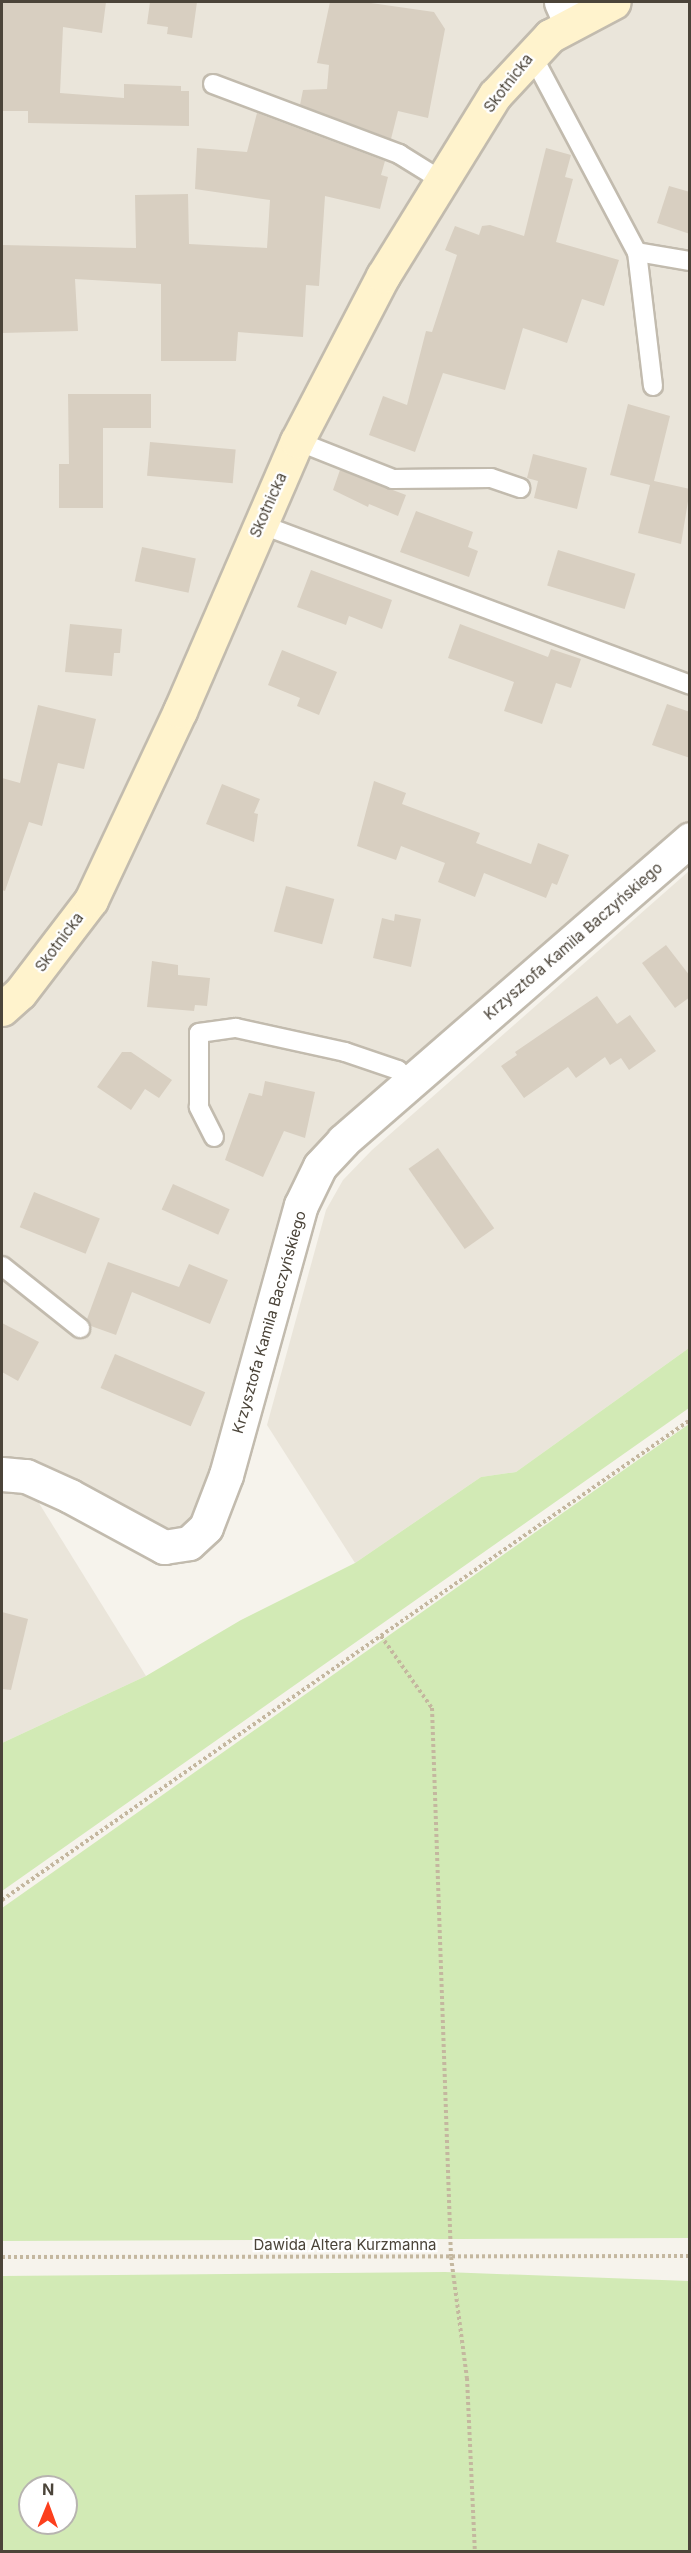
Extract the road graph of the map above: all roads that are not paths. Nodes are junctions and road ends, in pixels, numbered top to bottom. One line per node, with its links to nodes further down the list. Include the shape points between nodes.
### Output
1 (587, 7): 2 (main road, Skotnicka)
2 (531, 53): 4 (main road, Skotnicka, via 495,94); 5 (lane)
3 (213, 84): 4 (lane, via 399,154)
4 (441, 180): 8 (main road, Skotnicka, via 383,276)
5 (637, 252): 6 (lane); 7 (lane)
6 (690, 261)
7 (653, 386)
8 (297, 441): 9 (lane, via 393,479 491,478); 10 (main road, Skotnicka)
9 (520, 488)
10 (260, 524): 11 (lane); 13 (main road, Skotnicka, via 120,845 91,900 20,993)
11 (690, 685)
12 (690, 838): 14 (street, Krzysztofa Kamila Baczyńskiego)
13 (2, 1009)
14 (411, 1083): 15 (lane, via 398,1070 345,1052 236,1028 199,1033 199,1107); 18 (street, Krzysztofa Kamila Baczyńskiego, via 320,1166 301,1205 226,1475 206,1527 189,1543 164,1547 26,1476)
15 (214, 1137)
16 (2, 1266): 17 (lane)
17 (80, 1328)
18 (2, 1474)

